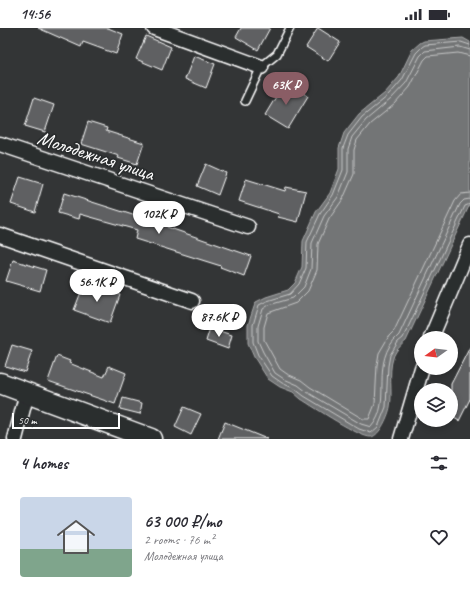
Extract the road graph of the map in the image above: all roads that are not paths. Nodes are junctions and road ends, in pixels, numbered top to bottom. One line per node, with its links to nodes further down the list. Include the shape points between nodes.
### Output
1 (154, 28): 3 (street)
2 (290, 28): 3 (lane, via 277,54)
3 (261, 67): 4 (lane)
4 (245, 101)
5 (0, 144): 6 (street, Молодежная улица)
6 (248, 227)
7 (0, 235): 9 (street)
8 (470, 245): 10 (street)
9 (192, 301)
10 (434, 331)
11 (420, 375): 16 (street)
12 (0, 383): 13 (main road)
13 (27, 393): 14 (street); 15 (main road)
14 (15, 439)
15 (151, 439)
16 (401, 439)

